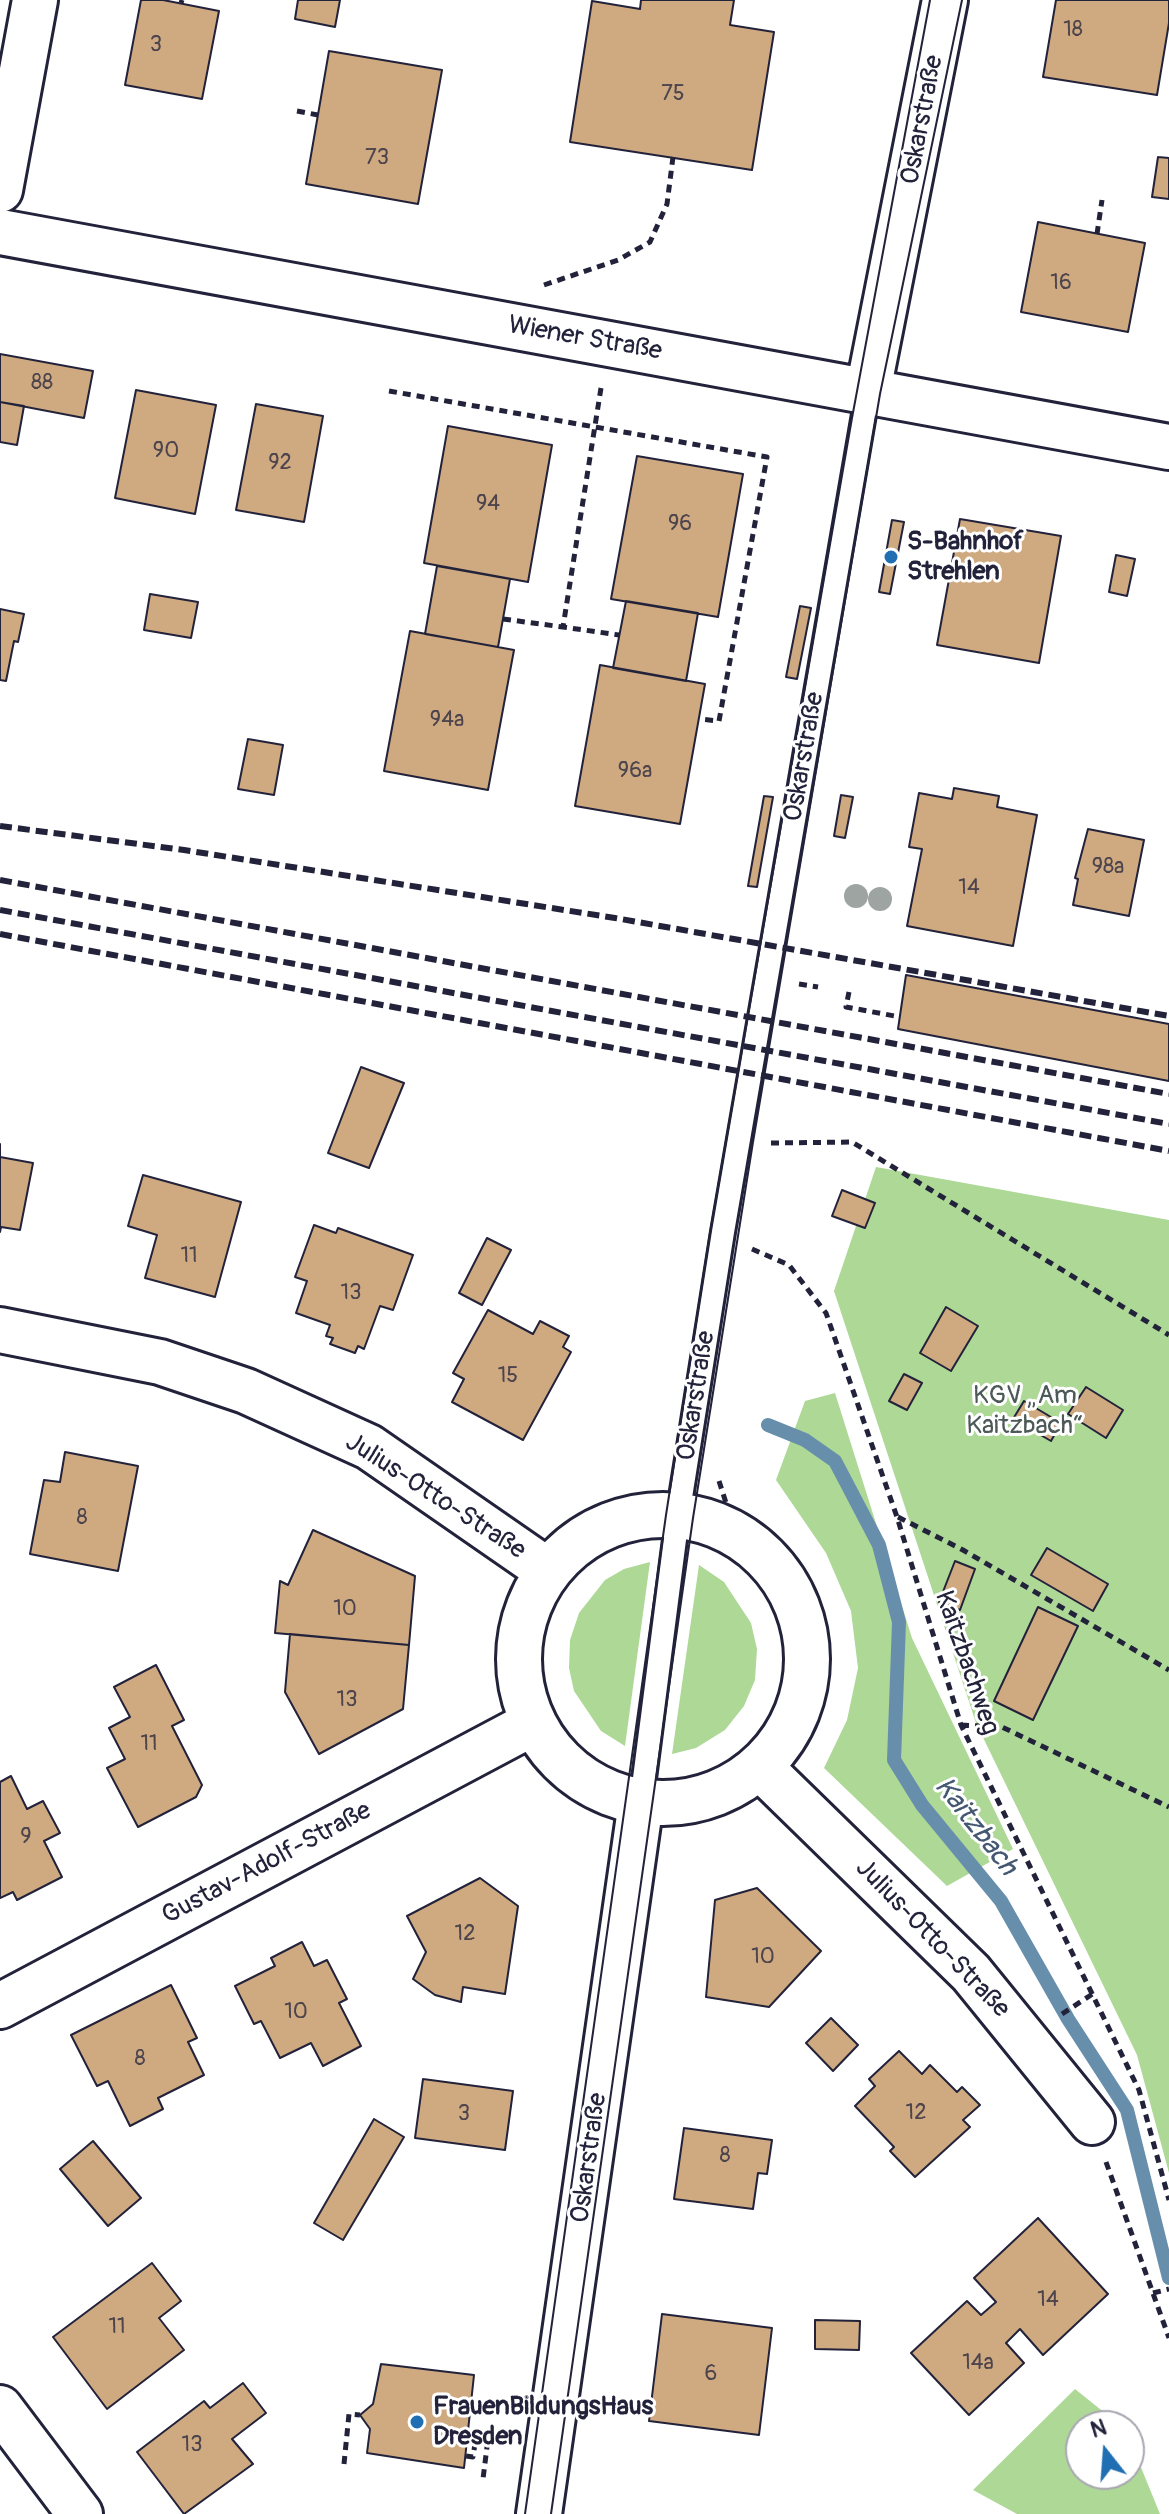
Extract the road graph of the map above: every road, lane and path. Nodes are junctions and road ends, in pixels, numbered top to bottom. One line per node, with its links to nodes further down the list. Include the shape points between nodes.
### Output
1 (35, 0): 6 (street)
2 (945, 0): 13 (street, Oskarstraße)
3 (297, 111): 4 (path)
4 (318, 115)
5 (673, 157): 10 (path, via 667,204 650,242 618,260)
6 (0, 190)
7 (1102, 200): 9 (path)
8 (0, 232): 11 (street, Wiener Straße)
9 (1097, 234)
10 (543, 286)
11 (608, 343): 13 (street, Wiener Straße); 14 (path)
12 (389, 391): 14 (path)
13 (868, 391): 15 (street, Wiener Straße); 26 (lane, Oskarstraße)
14 (595, 428): 17 (path); 19 (path, via 767,457 719,721)
15 (1169, 447)
16 (503, 619): 17 (path)
17 (563, 627): 18 (path)
18 (619, 635)
19 (699, 719)
20 (849, 992): 21 (path, via 846,1007)
21 (900, 1017)
22 (764, 1144): 25 (path, via 852,1142)
23 (749, 1247): 27 (path, Kaitzbachweg, via 789,1265 826,1313)
24 (0, 1330): 28 (street, Julius-Otto-Straße, via 160,1362 246,1391 369,1447)
25 (1169, 1335)
26 (678, 1516): 28 (street, via 622,1521 581,1541); 32 (street, via 736,1534 771,1562 796,1600 808,1644 805,1689 789,1732); 33 (lane, Oskarstraße)
27 (897, 1517): 29 (path); 31 (path, Kaitzbachweg)
28 (548, 1571): 30 (street, via 528,1606 519,1645 521,1685)
29 (1169, 1670)
30 (533, 1723): 33 (street, via 556,1757 588,1783); 35 (street, Gustav-Adolf-Straße)
31 (961, 1725): 34 (path, via 1002,1727); 37 (path, Kaitzbachweg, via 1139,2090)
32 (760, 1767): 33 (street, via 728,1789 691,1801); 36 (street, Julius-Otto-Straße, via 971,1973)
33 (641, 1802): 47 (street, Oskarstraße)
34 (1169, 1807)
35 (0, 2006)
36 (1092, 2122): 39 (path)
37 (1169, 2200)
38 (1169, 2289): 39 (path)
39 (1153, 2293): 40 (path)
40 (1169, 2338)
41 (0, 2408): 46 (street)
42 (360, 2415): 44 (path, via 349,2414)
43 (466, 2456): 45 (path, via 473,2457 476,2437 488,2439)
44 (344, 2464)
45 (483, 2479)
46 (80, 2514)
47 (539, 2514)

